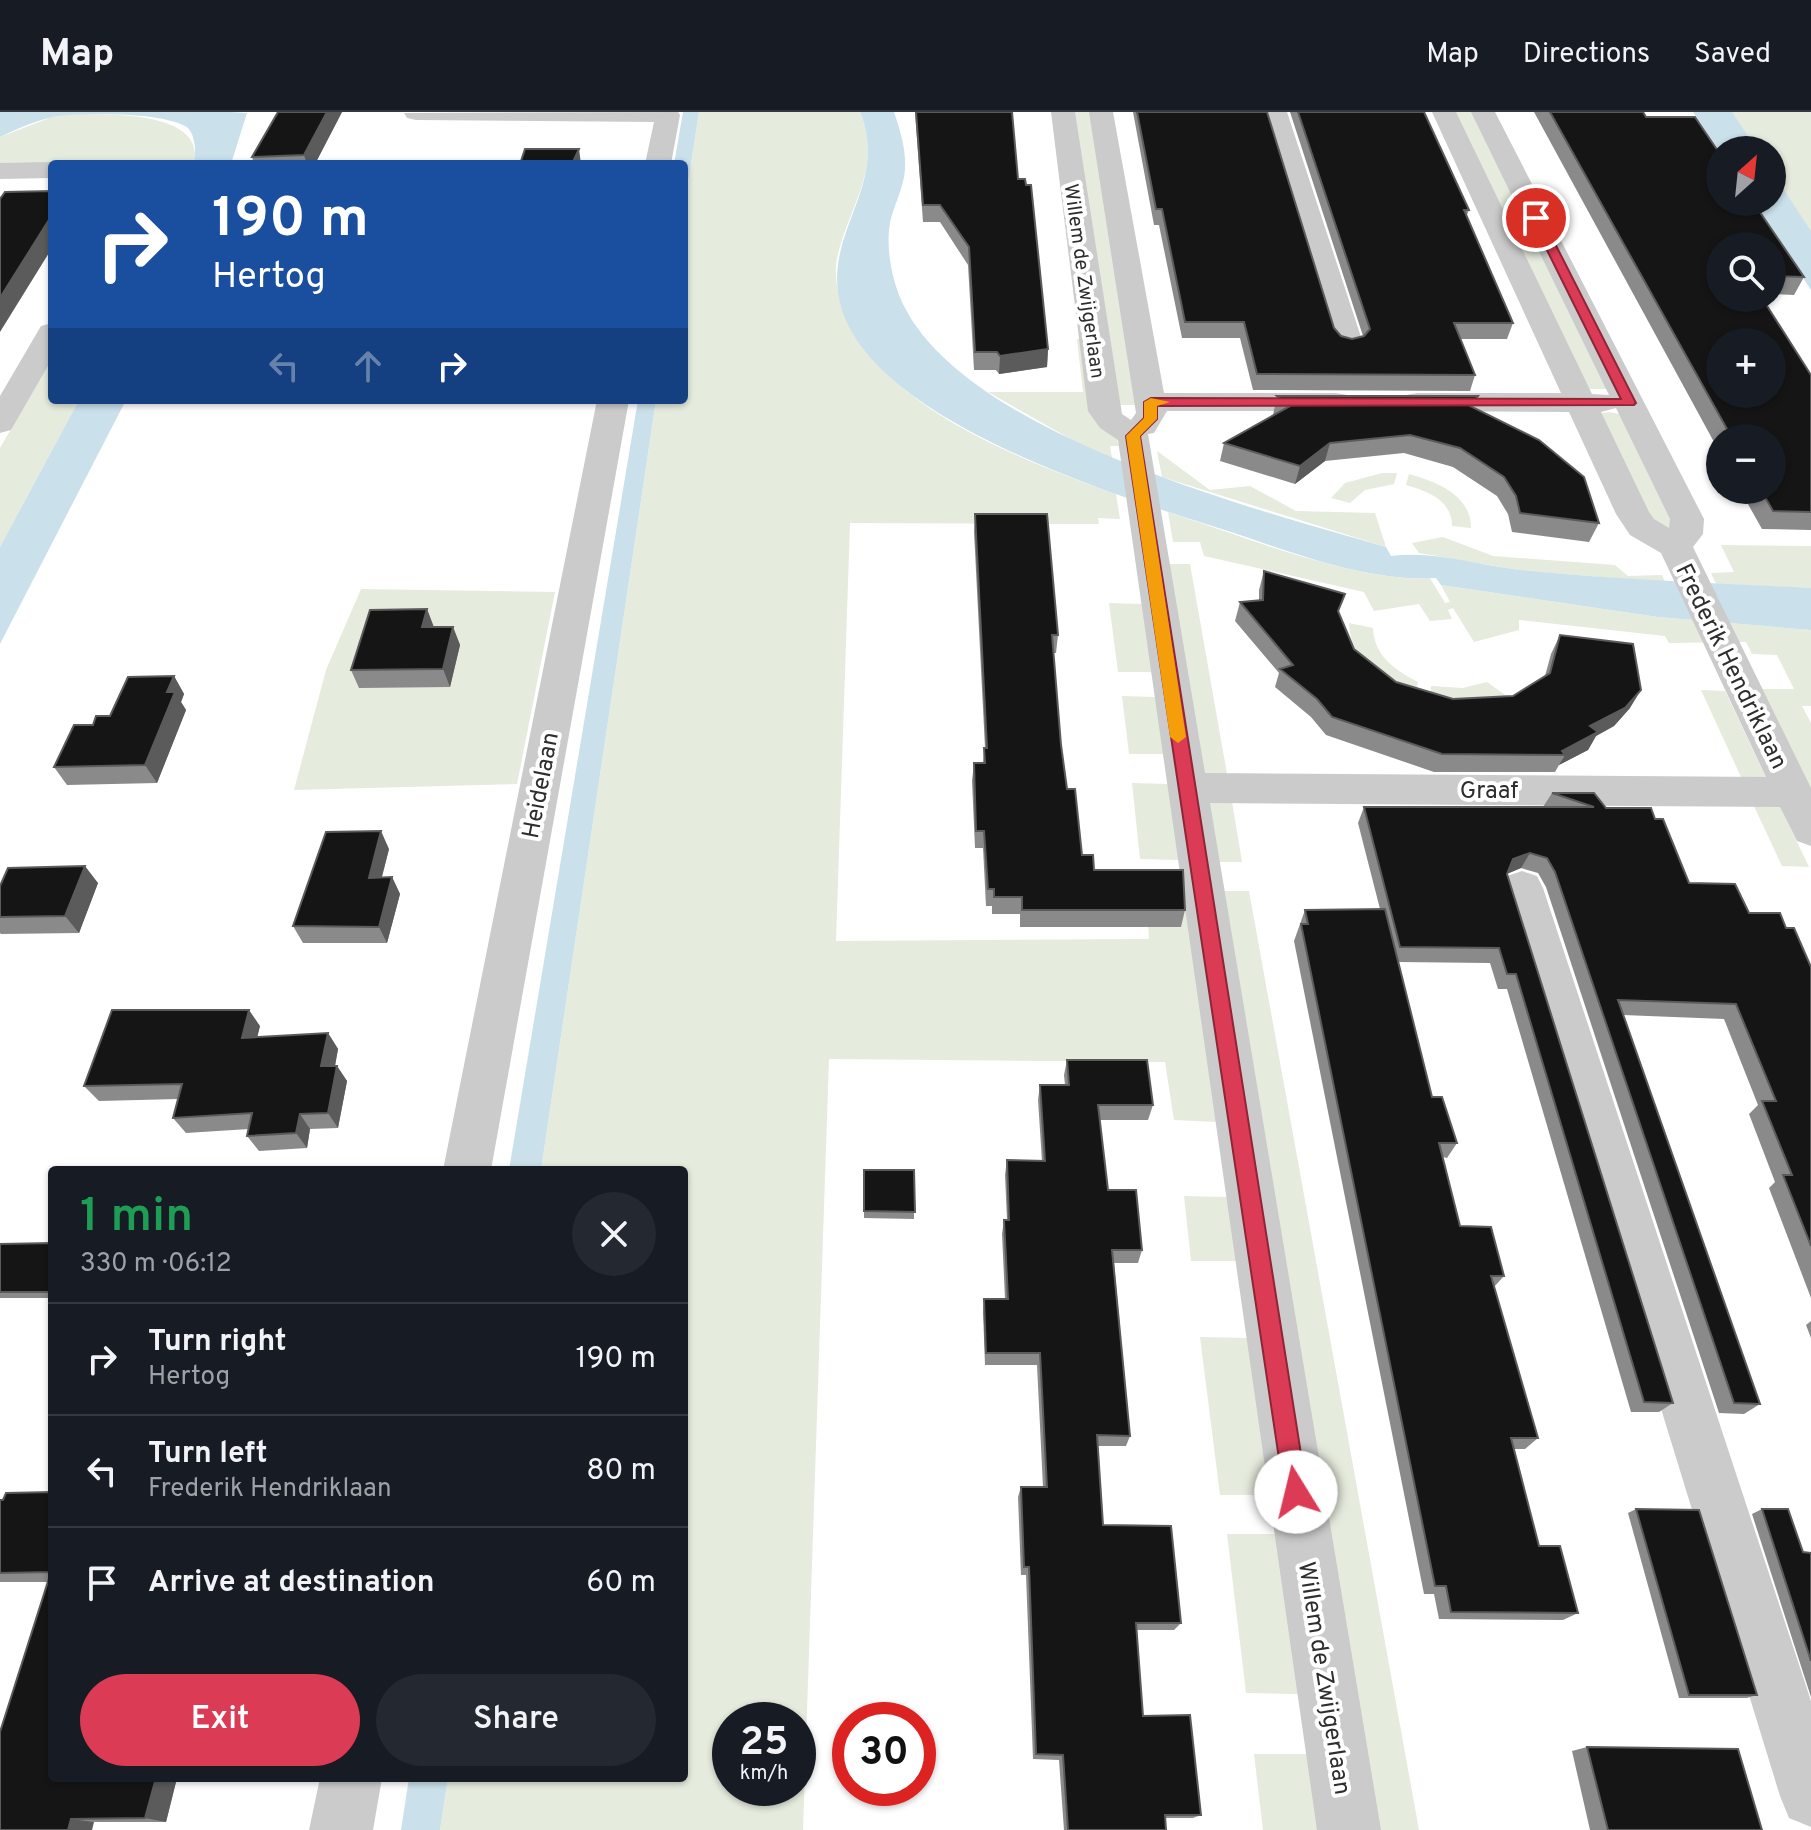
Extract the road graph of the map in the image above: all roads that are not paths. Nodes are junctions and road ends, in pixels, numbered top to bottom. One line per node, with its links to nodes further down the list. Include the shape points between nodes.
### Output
1 (1063, 112): 17 (street, Willem de Zwijgerlaan, via 1101,400 1107,416)
2 (1101, 112): 12 (street, Willem de Zwijgerlaan)
3 (1275, 112): 11 (street)
4 (1444, 112): 13 (street, Frederik Hendriklaan)
5 (1483, 112): 14 (street, Frederik Hendriklaan)
6 (416, 113): 7 (street, via 668,115)
7 (659, 160)
8 (48, 170): 9 (street)
9 (0, 171)
10 (48, 339): 16 (street)
11 (1348, 343)
12 (1151, 402): 13 (street); 17 (street, via 1150,419)
13 (1579, 403): 14 (street); 18 (street, Frederik Hendriklaan, via 1638,522)
14 (1629, 403): 18 (street, Frederik Hendriklaan, via 1687,519)
15 (612, 404): 23 (street, Heidelaan)
16 (0, 423)
17 (1134, 444): 19 (street, Willem de Zwijgerlaan)
18 (1681, 560): 20 (street, Frederik Hendriklaan)
19 (1186, 788): 20 (street, Graaf); 27 (street, Willem de Zwijgerlaan)
20 (1793, 792): 21 (street, Frederik Hendriklaan)
21 (1811, 830)
22 (1522, 888): 25 (street)
23 (468, 1166)
24 (350, 1782): 26 (street)
25 (1811, 1796)
26 (341, 1830)
27 (1349, 1830)

